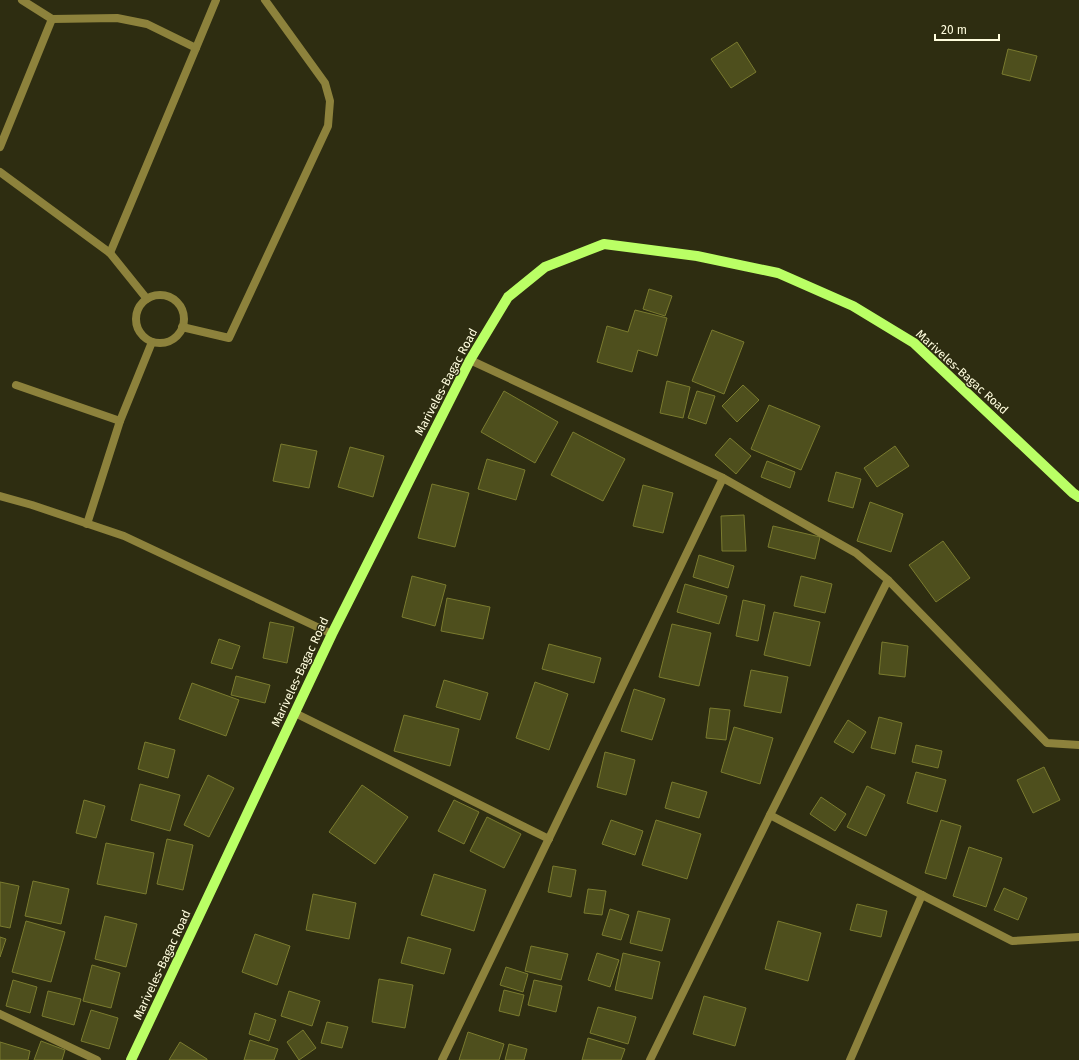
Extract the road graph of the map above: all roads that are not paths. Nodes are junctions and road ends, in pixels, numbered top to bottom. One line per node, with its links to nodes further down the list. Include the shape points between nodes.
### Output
1 (22, 0): 4 (street)
2 (216, 0): 5 (street)
3 (265, 0): 10 (street, via 325,83 330,101 328,126 229,338)
4 (52, 19): 5 (street, via 117,18 147,24); 6 (street)
5 (196, 48): 8 (street)
6 (0, 147)
7 (0, 172): 8 (street)
8 (110, 253): 9 (street)
9 (147, 299): 10 (street, via 166,296 175,301 181,308 184,318); 11 (street, via 140,305 136,322 141,334)
10 (182, 327): 11 (street, via 177,336 170,341)
11 (152, 342): 14 (street)
12 (470, 360): 15 (street); 17 (main road, Mariveles-Bagac Road, via 508,297 545,267 604,244 697,256 778,273 853,306 914,343); 20 (main road, Mariveles-Bagac Road)
13 (16, 385): 14 (street)
14 (120, 420): 18 (street)
15 (723, 478): 19 (street, via 856,553); 24 (street)
16 (0, 496): 18 (street)
17 (1079, 497)
18 (87, 524): 20 (street, via 124,536)
19 (888, 580): 22 (street, via 1047,743); 23 (street)
20 (332, 634): 21 (main road, Mariveles-Bagac Road)
21 (295, 714): 24 (street); 29 (main road, Mariveles-Bagac Road)
22 (1079, 745)
23 (770, 816): 25 (street); 31 (street)
24 (549, 839): 30 (street)
25 (922, 895): 26 (street, via 1012,942); 32 (street)
26 (1079, 937)
27 (0, 1014): 28 (street)
28 (97, 1060)
29 (131, 1060)
30 (442, 1060)
31 (650, 1060)
32 (850, 1060)

